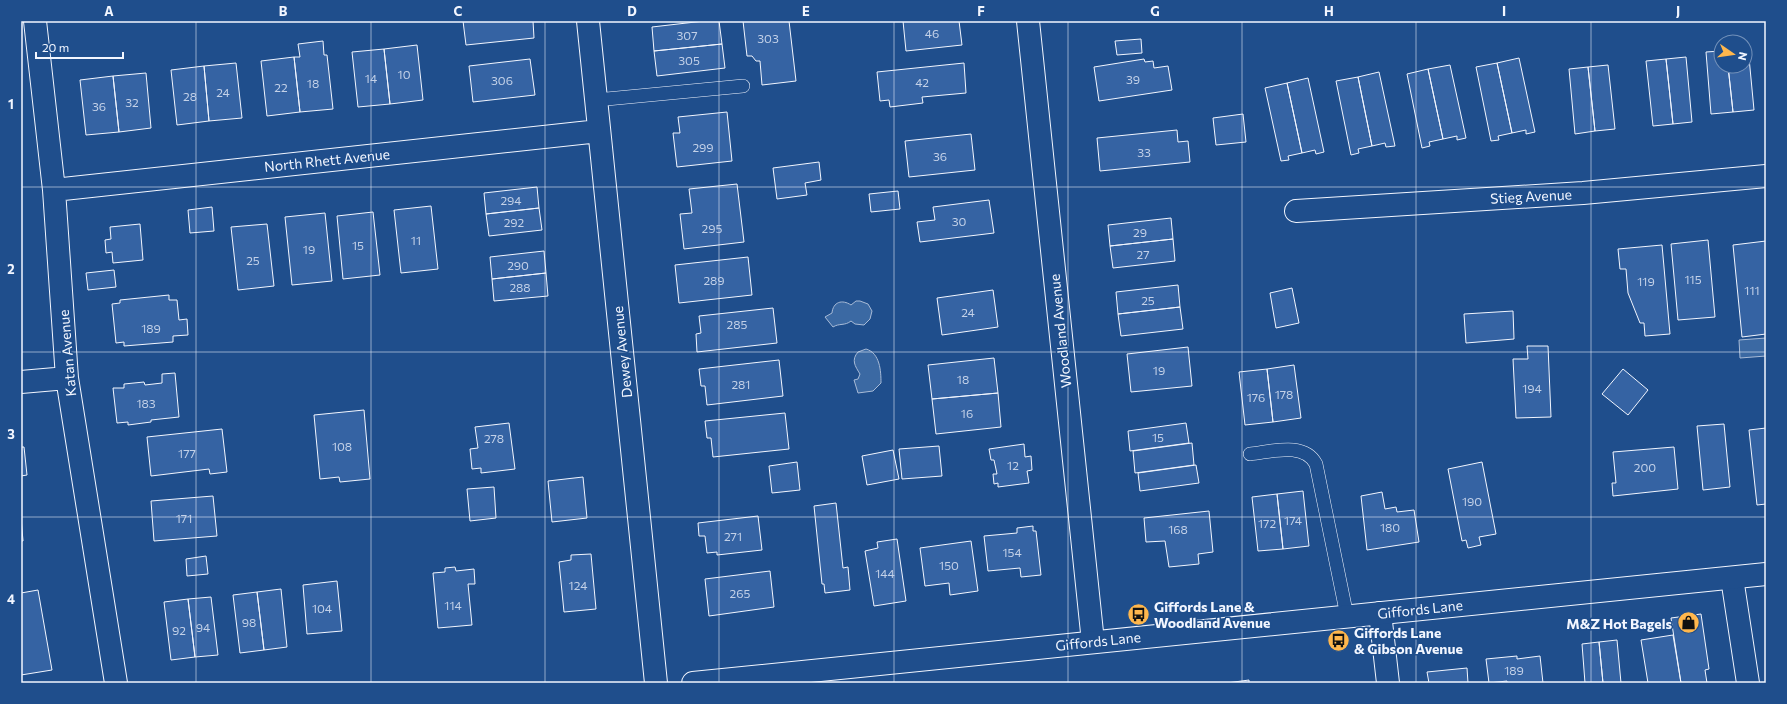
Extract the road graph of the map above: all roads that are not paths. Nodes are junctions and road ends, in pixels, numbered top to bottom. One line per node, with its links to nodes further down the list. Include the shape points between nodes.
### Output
1 (35, 21): 8 (street, Katan Avenue)
2 (588, 21): 5 (street, Dewey Avenue)
3 (1028, 21): 17 (street, Woodland Avenue)
4 (743, 86): 5 (lane)
5 (596, 100): 6 (street, Dewey Avenue)
6 (599, 131): 8 (street, North Rhett Avenue); 19 (street, Dewey Avenue)
7 (1766, 176): 9 (street, Stieg Avenue, via 1583,193)
8 (54, 190): 10 (street, Katan Avenue)
9 (1296, 211)
10 (67, 378): 11 (street); 18 (street, Katan Avenue)
11 (21, 382)
12 (1250, 454): 16 (lane, via 1293,450 1304,451 1312,457 1316,464)
13 (1766, 574): 14 (street, Giffords Lane)
14 (1732, 578): 15 (street, Giffords Lane); 22 (street)
15 (1380, 613): 16 (street, Giffords Lane); 21 (street)
16 (1347, 616): 17 (street, Giffords Lane)
17 (1093, 642): 20 (street, Giffords Lane)
18 (116, 683)
19 (656, 683)
20 (692, 683)
21 (1388, 683)
22 (1748, 683)

